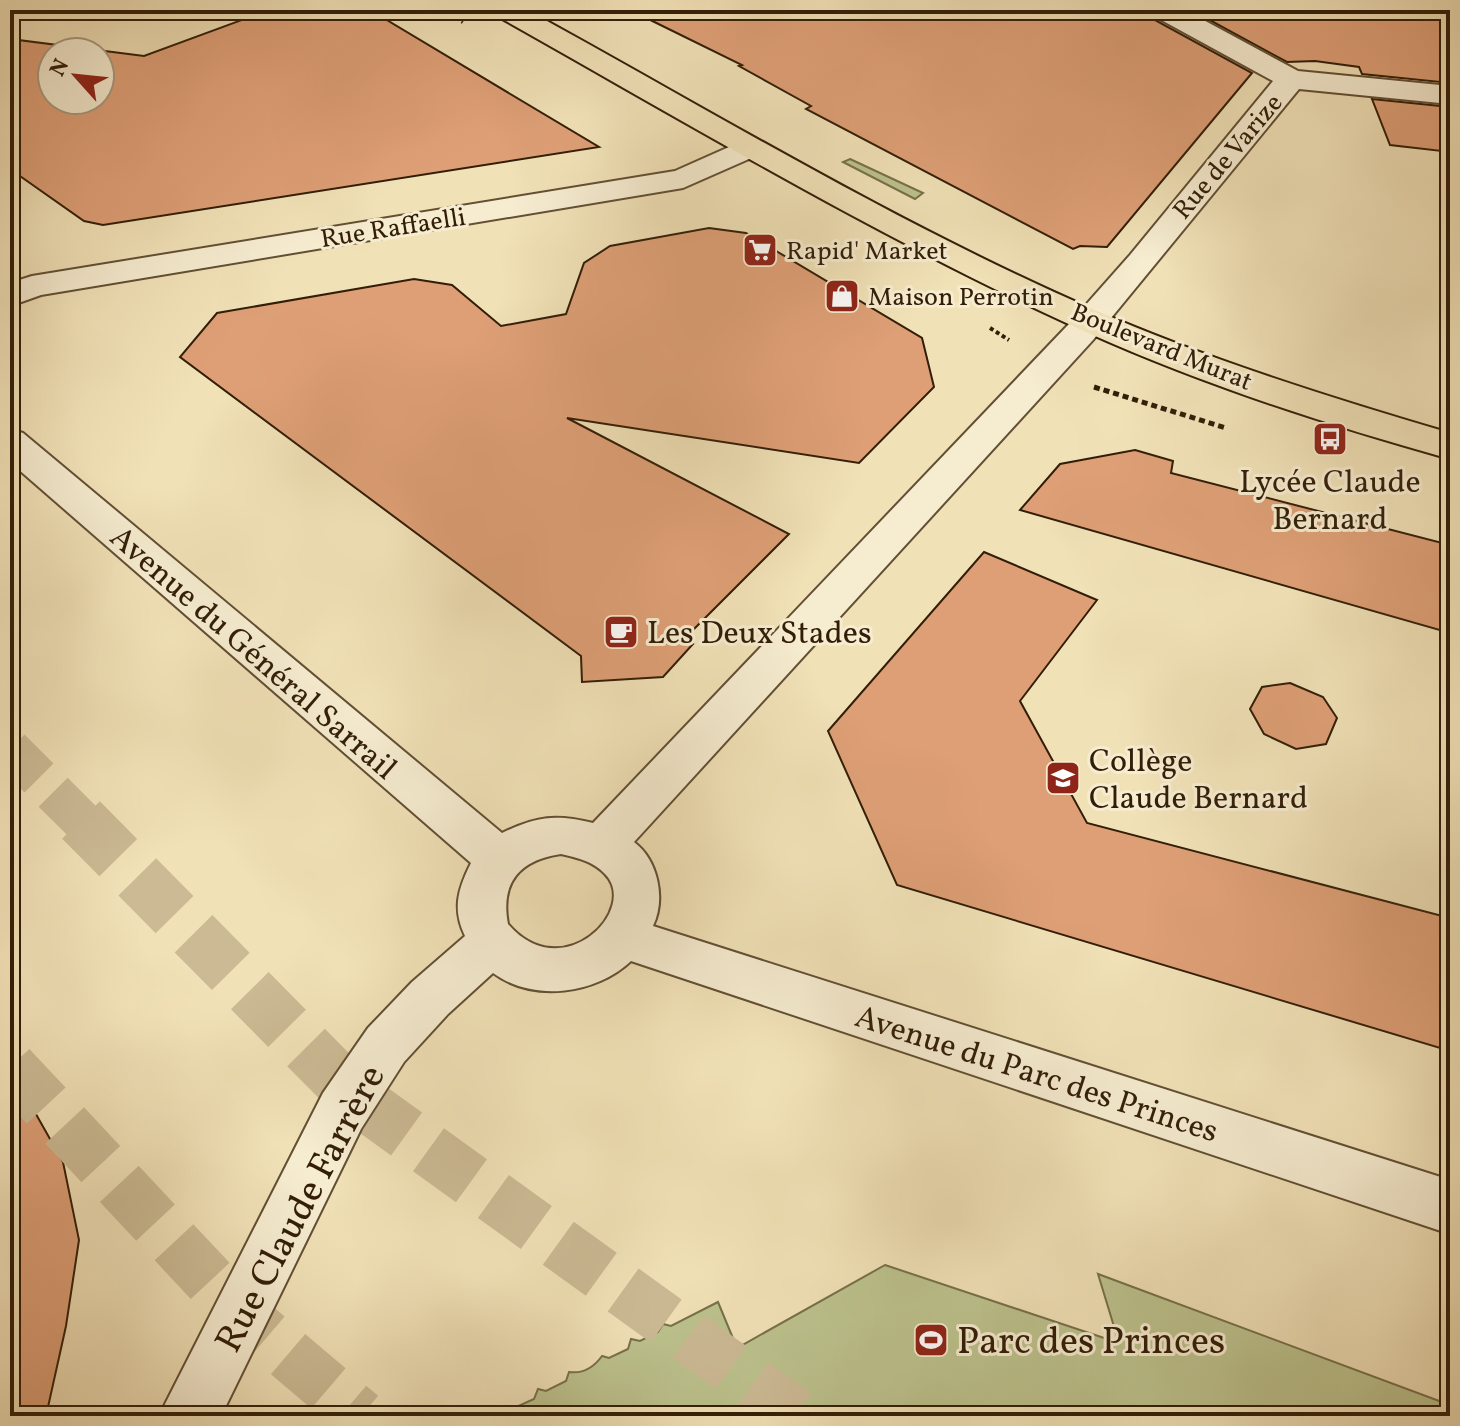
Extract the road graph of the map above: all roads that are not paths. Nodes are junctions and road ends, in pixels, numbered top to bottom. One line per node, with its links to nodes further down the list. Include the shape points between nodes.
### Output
1 (507, 10): 5 (main road, Boulevard Murat)
2 (1164, 10): 3 (street)
3 (1291, 79): 4 (street, Rue de Varize); 7 (street, Rue de Varize)
4 (1450, 95)
5 (747, 148): 6 (street, Rue Raffaelli, via 683,179); 7 (main road, Boulevard Murat, via 1000,279)
6 (17, 284)
7 (1093, 321): 9 (main road, Boulevard Murat, via 1163,352); 10 (street, Rue de Varize)
8 (10, 442): 11 (street, Avenue du Général Sarrail)
9 (1450, 446)
10 (604, 843): 11 (street, via 584,836 539,838); 12 (street, via 622,856 639,895 637,917)
11 (500, 860): 13 (street, via 481,892 483,928)
12 (625, 938): 13 (street, via 607,955 558,971 509,959); 14 (street, Avenue du Parc des Princes)
13 (492, 943): 15 (street, Rue Claude Farrère, via 386,1045 342,1111)
14 (1450, 1207)
15 (189, 1416)

